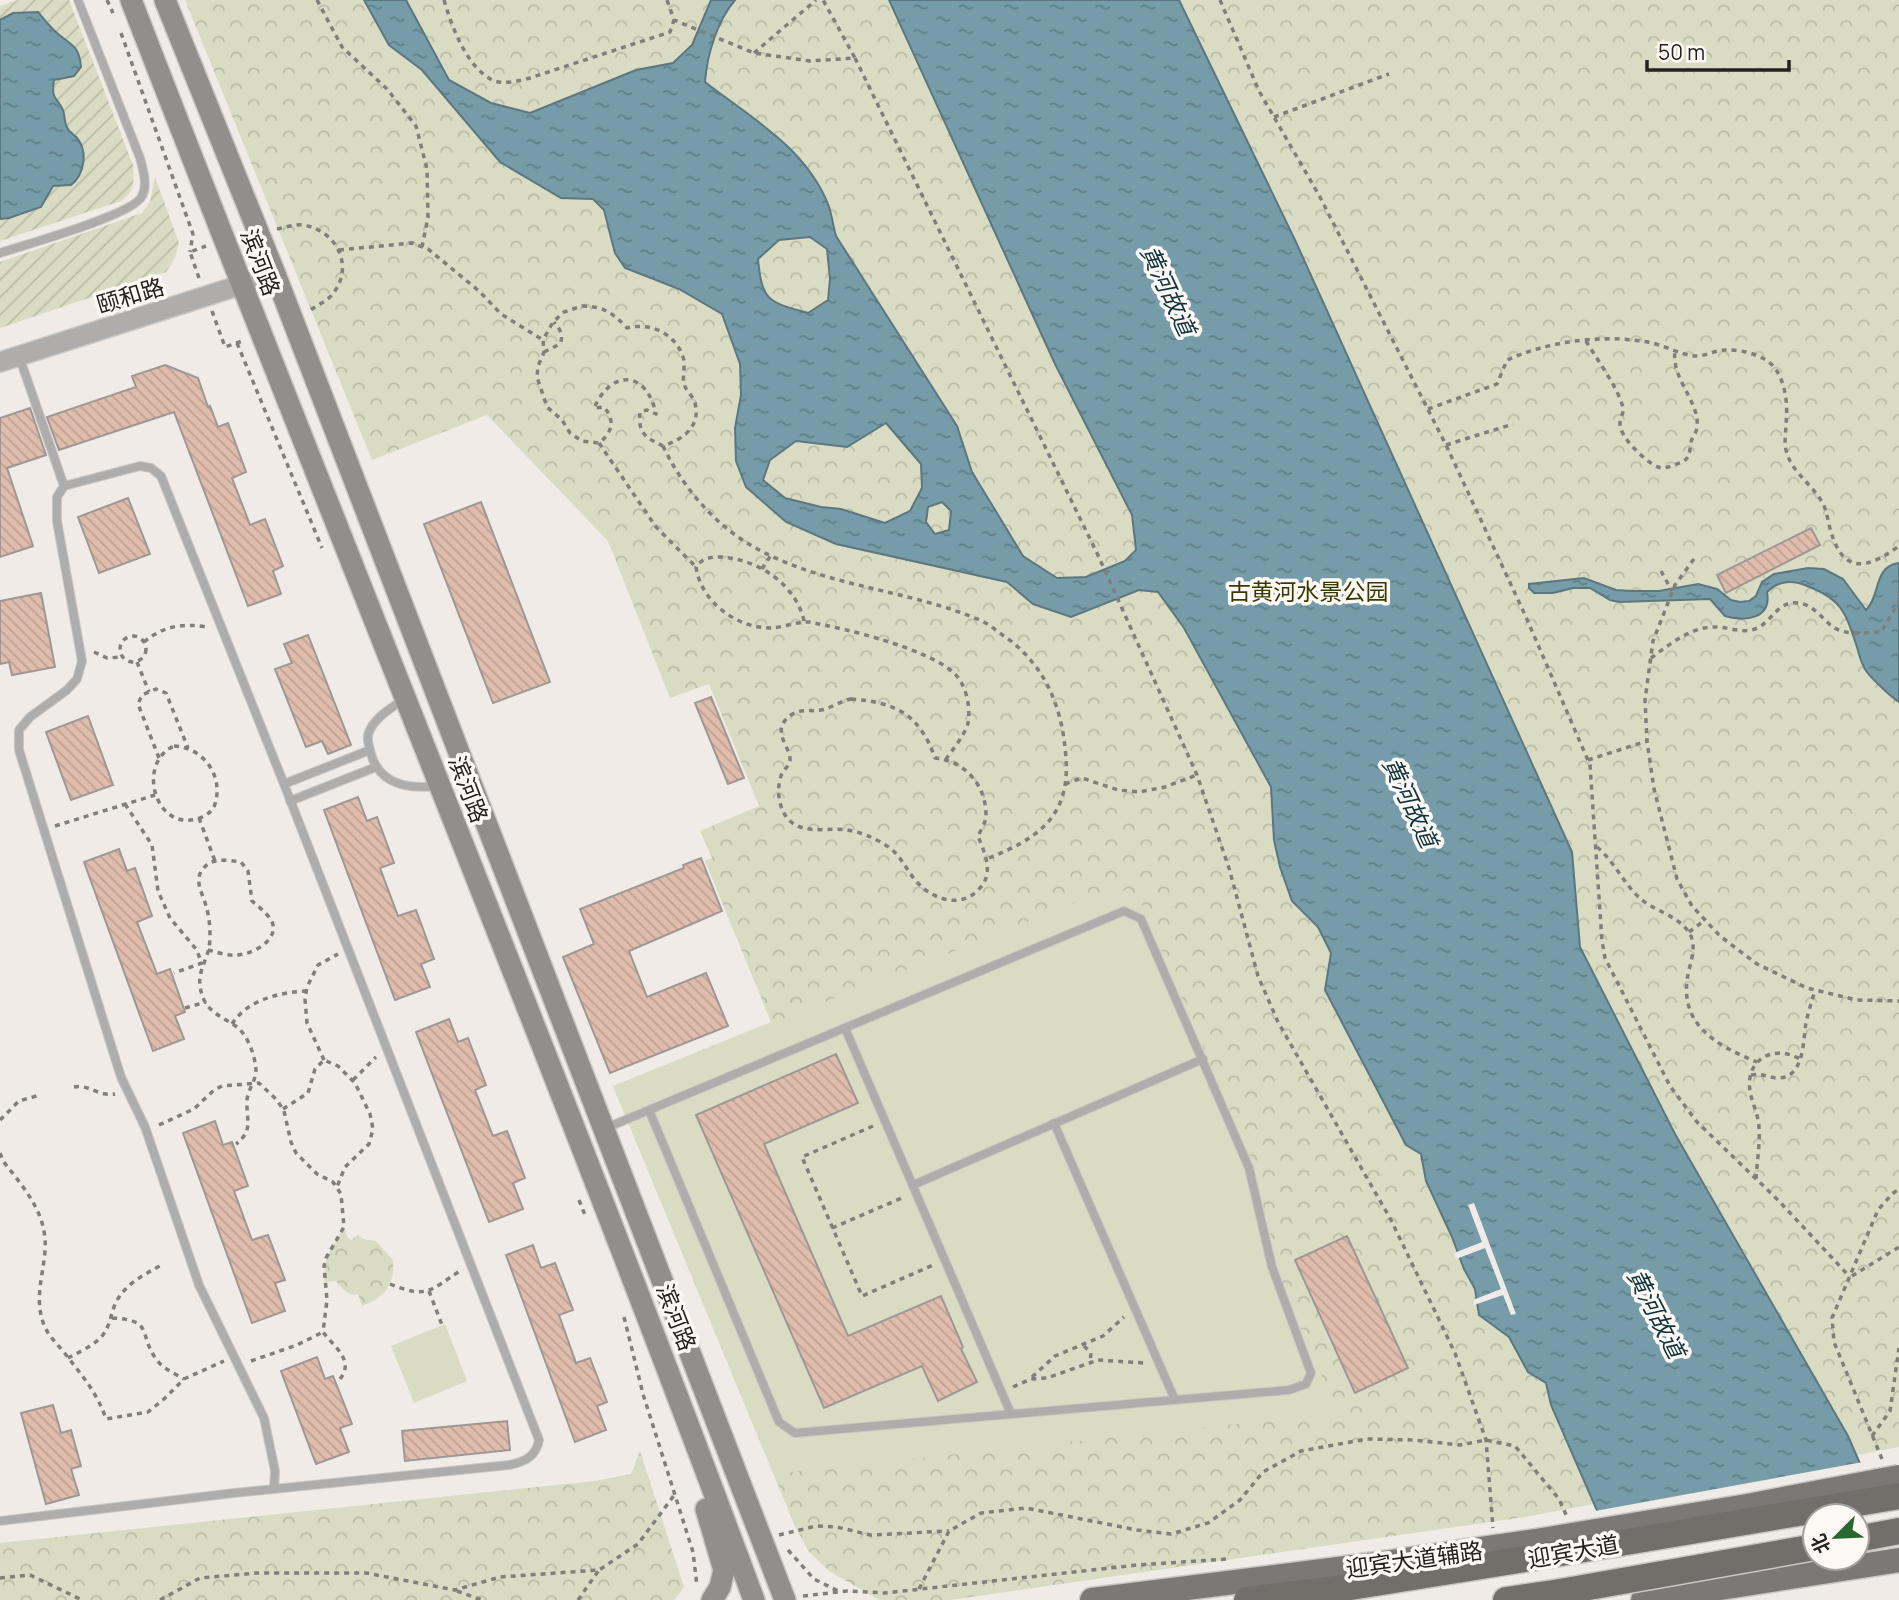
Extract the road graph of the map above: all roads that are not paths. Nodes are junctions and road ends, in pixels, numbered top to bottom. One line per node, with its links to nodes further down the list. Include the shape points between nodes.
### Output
1 (78, 0): 4 (lane, via 140,158 143,196 115,215)
2 (131, 0): 6 (main road, 滨河路)
3 (165, 0): 5 (main road, 滨河路)
4 (0, 253)
5 (275, 274): 6 (street, 颐和路); 19 (main road, 滨河路)
6 (242, 286): 7 (street, 颐和路); 9 (main road, 滨河路)
7 (9, 359): 8 (lane)
8 (64, 486): 12 (lane, via 140,466 161,476); 25 (lane, via 57,497 57,521 82,661 67,690 19,730 19,750 121,1077 146,1130 199,1285 264,1418 275,1471)
9 (406, 699): 10 (lane, via 376,722 368,735); 13 (main road, 滨河路)
10 (370, 750): 11 (lane); 12 (lane)
11 (376, 767): 13 (lane, via 393,783); 14 (lane)
12 (284, 784): 14 (lane)
13 (440, 786): 21 (main road, 滨河路)
14 (290, 801): 25 (lane, via 537,1431 537,1447 523,1462 509,1465)
15 (845, 1028): 16 (lane, via 1124,911 1141,919); 17 (lane); 20 (lane)
16 (1203, 1059): 18 (lane); 22 (lane, via 1249,1168 1272,1267 1311,1373 1306,1384 1289,1390)
17 (649, 1110): 19 (lane); 23 (lane, via 779,1422 795,1433)
18 (1054, 1123): 20 (lane); 22 (lane)
19 (603, 1129): 37 (main road, 滨河路, via 771,1565)
20 (914, 1189): 23 (lane)
21 (624, 1254): 36 (main road, via 724,1570 720,1587); 38 (main road, 滨河路)
22 (1175, 1400): 23 (lane)
23 (1011, 1414)
24 (1891, 1468): 39 (main road, 迎宾大道辅路, bridge, via 1747,1506 1536,1541)
25 (274, 1489): 27 (lane)
26 (1899, 1496): 40 (highway, 迎宾大道, bridge)
27 (0, 1521)
28 (1899, 1531): 29 (highway)
29 (1871, 1536)
30 (1899, 1547): 32 (highway)
31 (1801, 1549): 34 (highway, 迎宾大道, bridge)
32 (1871, 1549)
33 (1801, 1555): 34 (highway, bridge)
34 (1747, 1559): 41 (highway, 迎宾大道, bridge)
35 (1899, 1560): 42 (main road)
36 (704, 1596)
37 (795, 1599)
38 (754, 1600)
39 (1092, 1600)
40 (1247, 1600)
41 (1506, 1600)
42 (1643, 1600)

